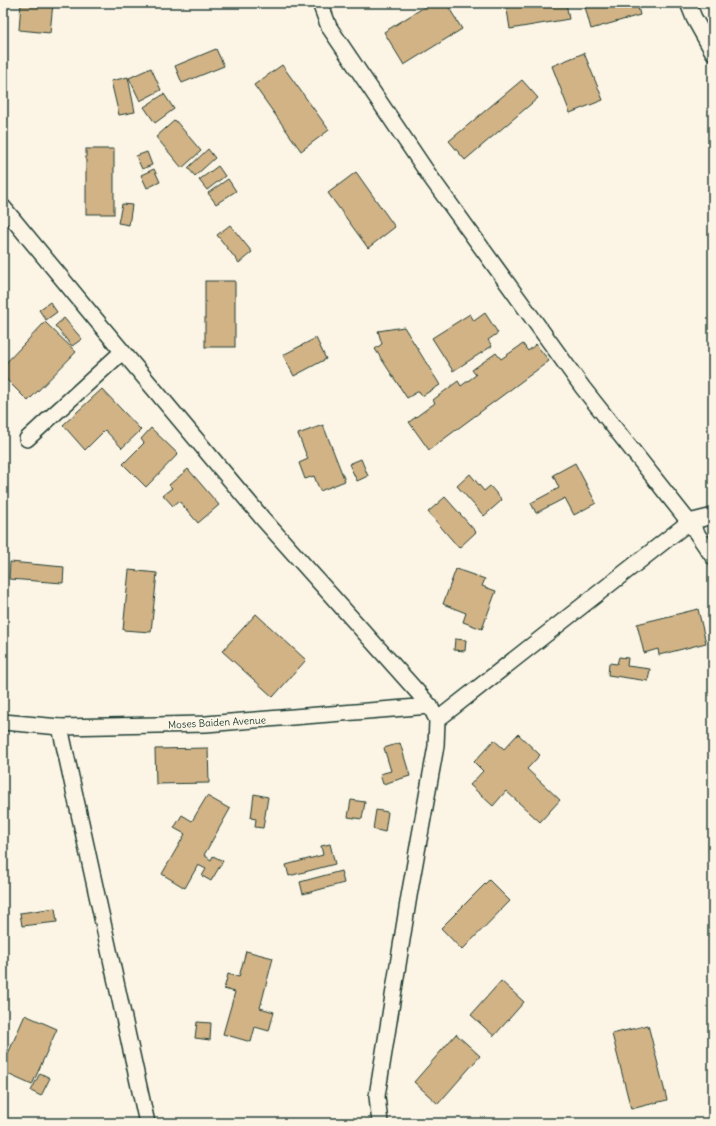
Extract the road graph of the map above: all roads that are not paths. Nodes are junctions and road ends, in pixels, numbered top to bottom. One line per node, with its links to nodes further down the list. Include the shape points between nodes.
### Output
1 (320, 3): 8 (street, via 329,27 429,175 584,388)
2 (688, 3): 3 (street)
3 (713, 52)
4 (3, 207): 5 (street)
5 (122, 352): 6 (street); 10 (street, via 263,519)
6 (27, 440)
7 (713, 516): 8 (street)
8 (689, 522): 9 (street); 11 (street)
9 (713, 557)
10 (430, 706): 11 (street); 13 (street, Moses Baiden Avenue, via 206,724)
11 (437, 720): 15 (street, via 436,746 377,1096)
12 (3, 722): 13 (street, Moses Baiden Avenue)
13 (60, 726): 14 (street)
14 (147, 1123)
15 (380, 1123)

